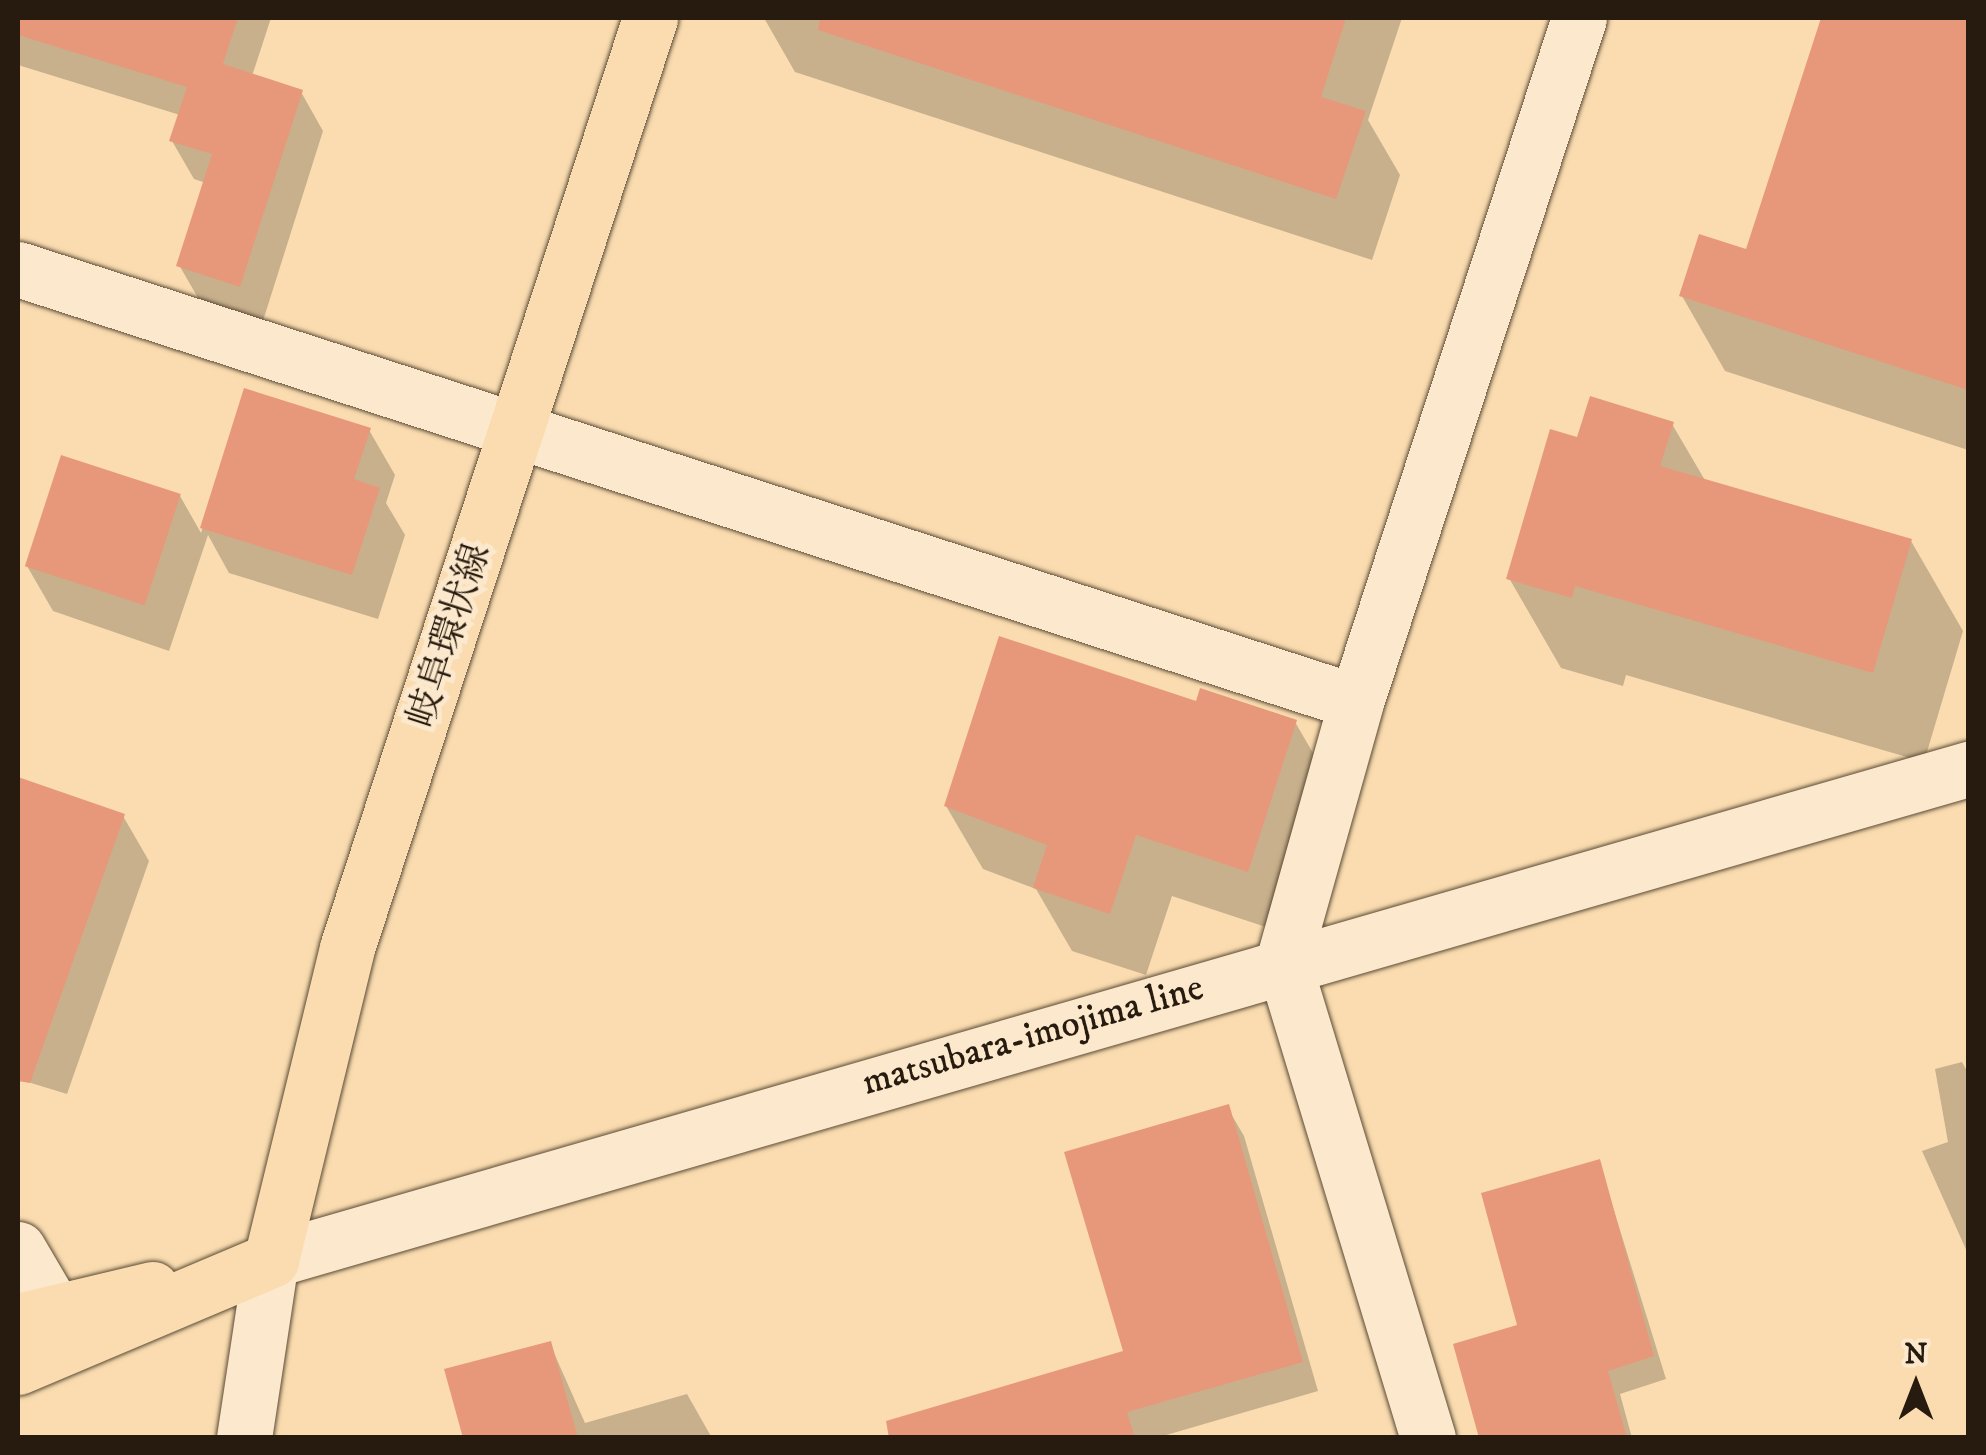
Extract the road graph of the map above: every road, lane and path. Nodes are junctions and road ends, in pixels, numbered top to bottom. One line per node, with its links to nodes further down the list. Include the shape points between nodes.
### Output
1 (650, 18): 4 (main road, 岐阜環状線)
2 (1579, 18): 5 (street)
3 (18, 270): 4 (street)
4 (516, 436): 5 (street); 9 (main road, 岐阜環状線, via 347,948)
5 (1356, 702): 7 (street)
6 (1968, 769): 7 (street, matsubara-imojima line)
7 (1283, 962): 9 (street, matsubara-imojima line); 13 (street)
8 (18, 1249): 10 (street)
9 (272, 1260): 10 (main road); 11 (main road); 12 (street)
10 (36, 1316)
11 (18, 1368)
12 (244, 1438)
13 (1428, 1438)

